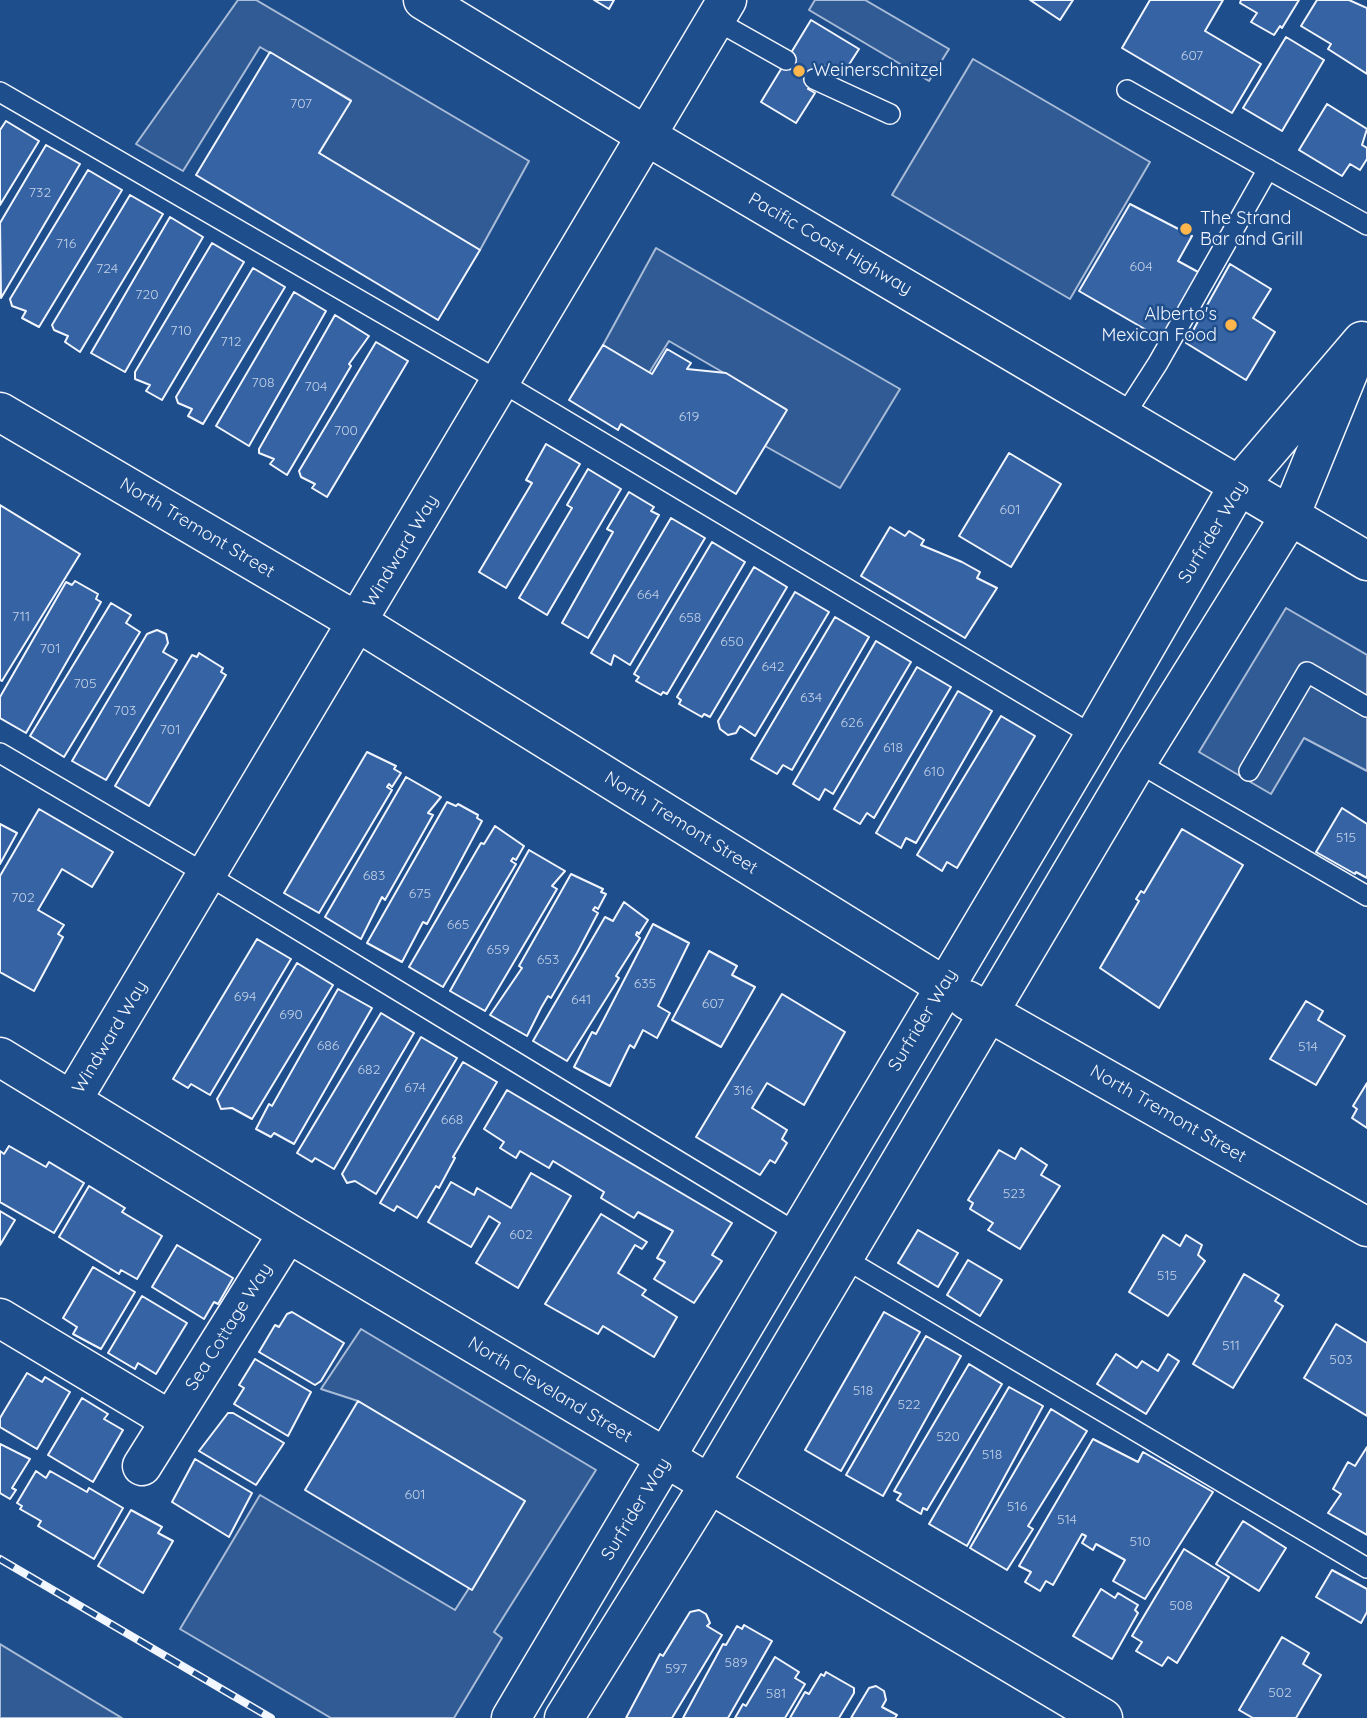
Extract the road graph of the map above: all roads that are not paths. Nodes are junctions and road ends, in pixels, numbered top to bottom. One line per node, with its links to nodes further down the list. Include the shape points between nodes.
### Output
1 (423, 0): 8 (street, Pacific Coast Highway)
2 (721, 10): 3 (lane); 8 (street, Windward Way)
3 (786, 60)
4 (814, 79): 7 (lane)
5 (1127, 90): 9 (lane)
6 (0, 92): 12 (lane)
7 (890, 114)
8 (645, 135): 12 (street, Windward Way); 14 (street, Pacific Coast Highway)
9 (1268, 170): 10 (lane); 14 (lane)
10 (1367, 225)
11 (1364, 336): 15 (street, Surfrider Way); 16 (street, Surfrider Way)
12 (501, 382): 18 (street, Windward Way); 20 (lane)
13 (0, 412): 18 (street, North Tremont Street)
14 (1124, 416): 15 (street, Pacific Coast Highway)
15 (1239, 485): 16 (street, Pacific Coast Highway); 20 (street, Surfrider Way)
16 (1290, 516): 17 (street); 22 (street, Surfrider Way)
17 (1367, 561)
18 (359, 623): 24 (street, Windward Way); 26 (street, North Tremont Street)
19 (1367, 707): 23 (lane, via 1307,672)
20 (1094, 736): 26 (street, Surfrider Way)
21 (0, 753): 24 (lane)
22 (1137, 762): 25 (lane); 27 (street, Surfrider Way)
23 (1249, 771)
24 (206, 874): 29 (street, Windward Way); 32 (lane)
25 (1367, 896)
26 (944, 986): 27 (street, North Tremont Street); 32 (street, Surfrider Way)
27 (989, 1013): 30 (street, North Tremont Street); 33 (street, Surfrider Way)
28 (0, 1057): 29 (street, North Cleveland Street)
29 (72, 1100): 31 (street, North Cleveland Street)
30 (1367, 1227)
31 (288, 1233): 35 (street, Sea Cottage Way); 36 (street, North Cleveland Street)
32 (797, 1233): 36 (street, Surfrider Way)
33 (842, 1257): 38 (street, Surfrider Way); 39 (lane)
34 (0, 1318): 35 (street)
35 (170, 1420): 37 (street, Sea Cottage Way)
36 (666, 1460): 38 (street, North Cleveland Street); 40 (street, Surfrider Way)
37 (142, 1466)
38 (709, 1485): 41 (street, Surfrider Way); 42 (street, North Cleveland Street)
39 (1367, 1568)
40 (511, 1718)
41 (565, 1718)
42 (1103, 1718)

